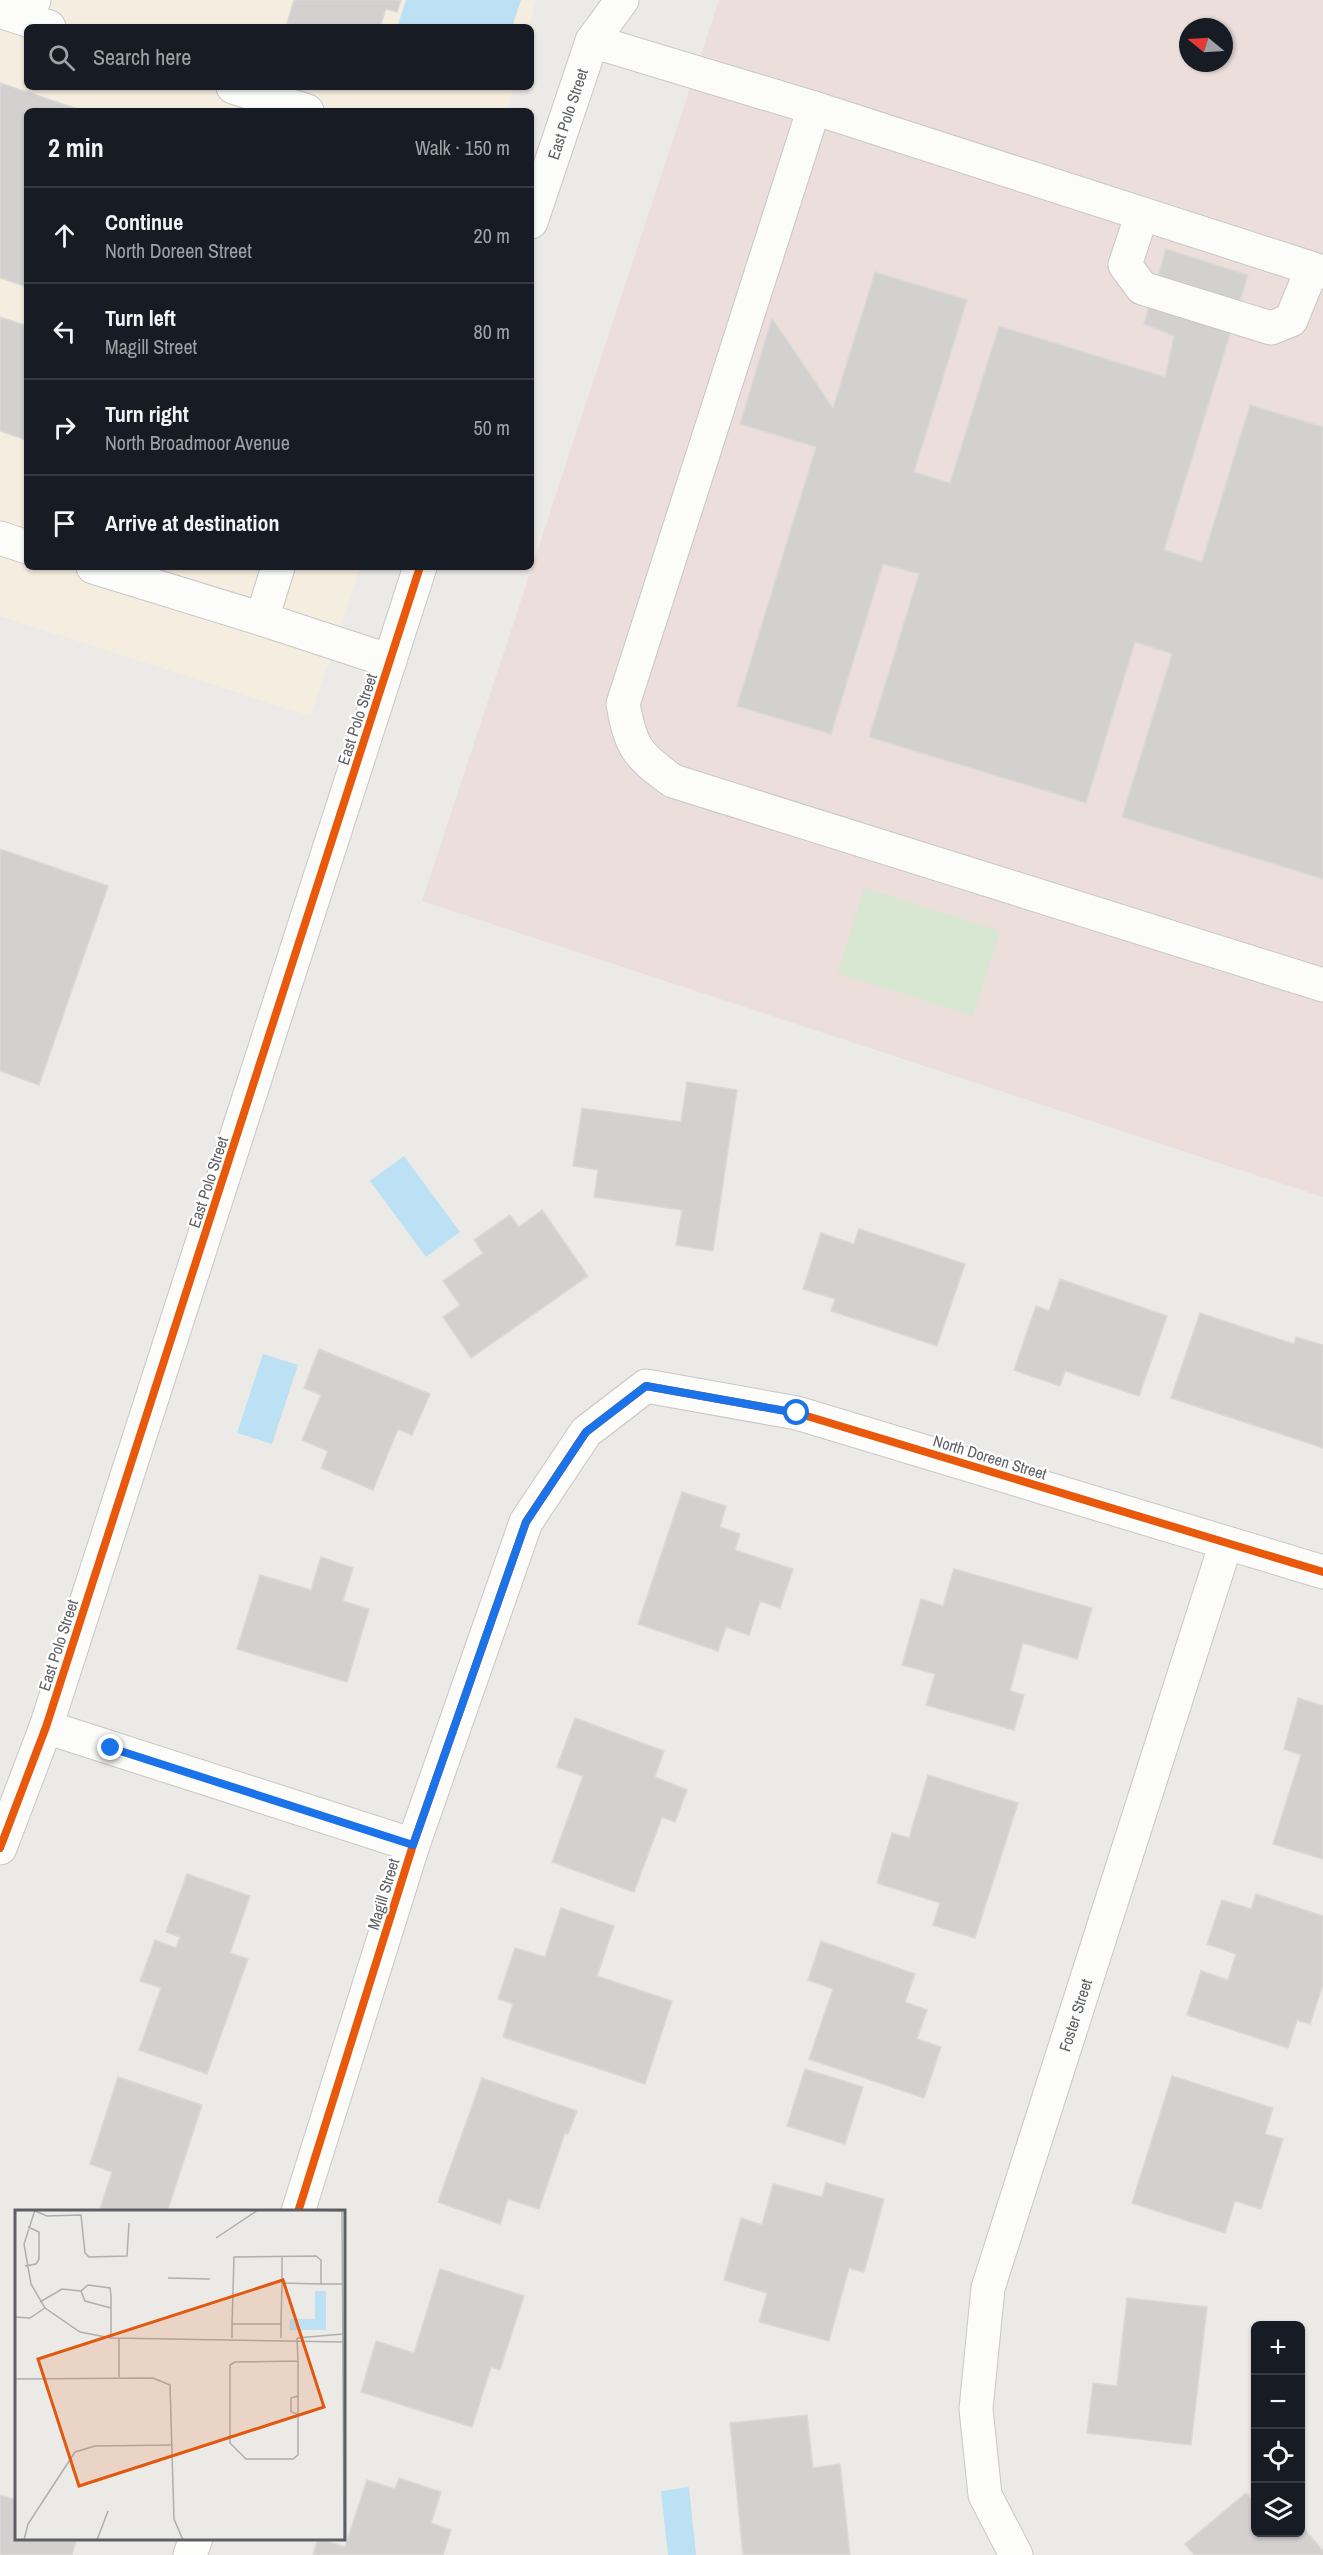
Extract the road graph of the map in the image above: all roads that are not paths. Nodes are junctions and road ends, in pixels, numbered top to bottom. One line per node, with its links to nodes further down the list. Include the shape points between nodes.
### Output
1 (590, 0): 3 (street, East Polo Street)
2 (622, 0): 3 (street, East Polo Street)
3 (592, 41): 6 (street); 7 (street, East Polo Street)
4 (242, 90): 5 (street)
5 (298, 108)
6 (814, 108): 8 (street); 17 (street, via 623,704 629,736 644,760 674,781)
7 (536, 190)
8 (1142, 214): 9 (street); 9 (street, via 1125,265 1142,288 1271,328 1291,320)
9 (1318, 270)
10 (0, 538): 11 (street)
11 (24, 546)
12 (103, 570): 15 (street)
13 (277, 570): 15 (street)
14 (419, 570): 16 (street, East Polo Street)
15 (262, 619): 16 (street)
16 (390, 660): 21 (street, East Polo Street)
17 (1323, 986)
18 (646, 1386): 19 (street, North Doreen Street, via 797,1413); 23 (street, Magill Street, via 586,1432 526,1522)
19 (1226, 1543): 20 (street, North Doreen Street); 28 (street, Foster Street, via 987,2288 976,2409 985,2495)
20 (1323, 1572)
21 (46, 1727): 22 (street, East Polo Street); 23 (street)
22 (9, 1802): 24 (street, East Polo Street)
23 (413, 1845): 25 (street, Magill Street)
24 (0, 1848)
25 (298, 2210)
26 (194, 2540): 27 (street)
27 (190, 2555)
28 (1016, 2555)

